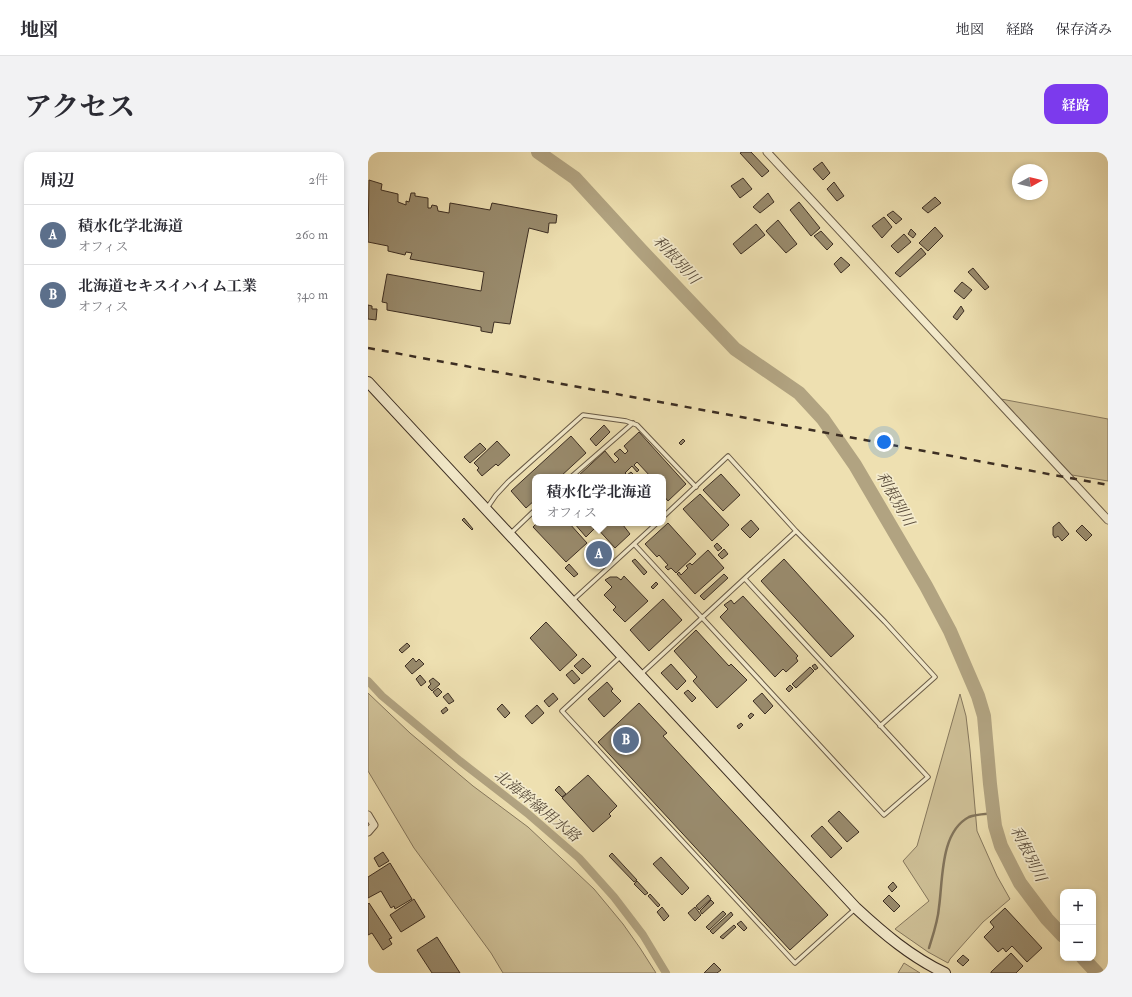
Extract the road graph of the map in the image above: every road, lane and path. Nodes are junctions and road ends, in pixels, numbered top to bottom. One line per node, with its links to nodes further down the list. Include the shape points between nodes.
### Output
1 (767, 152): 9 (street)
2 (368, 382): 6 (street)
3 (633, 423): 4 (lane); 5 (lane); 6 (lane, via 583,415 508,482)
4 (574, 474)
5 (696, 486): 8 (lane); 11 (lane, via 728,456)
6 (486, 510): 12 (street)
7 (532, 513): 12 (lane)
8 (666, 514)
9 (1108, 520)
10 (654, 526): 13 (lane)
11 (796, 531): 14 (lane); 19 (lane, via 885,622 934,678)
12 (509, 535): 15 (street)
13 (634, 544): 15 (lane); 16 (lane)
14 (745, 579): 16 (lane); 19 (lane)
15 (571, 602): 17 (street)
16 (702, 618): 18 (lane); 19 (lane, via 884,815 928,777)
17 (621, 656): 18 (street); 22 (lane, via 562,711 795,963)
18 (640, 676): 22 (street)
19 (880, 726)
20 (368, 815): 21 (street, via 374,825)
21 (368, 832)
22 (856, 908): 23 (street, via 898,944)
23 (945, 973)

